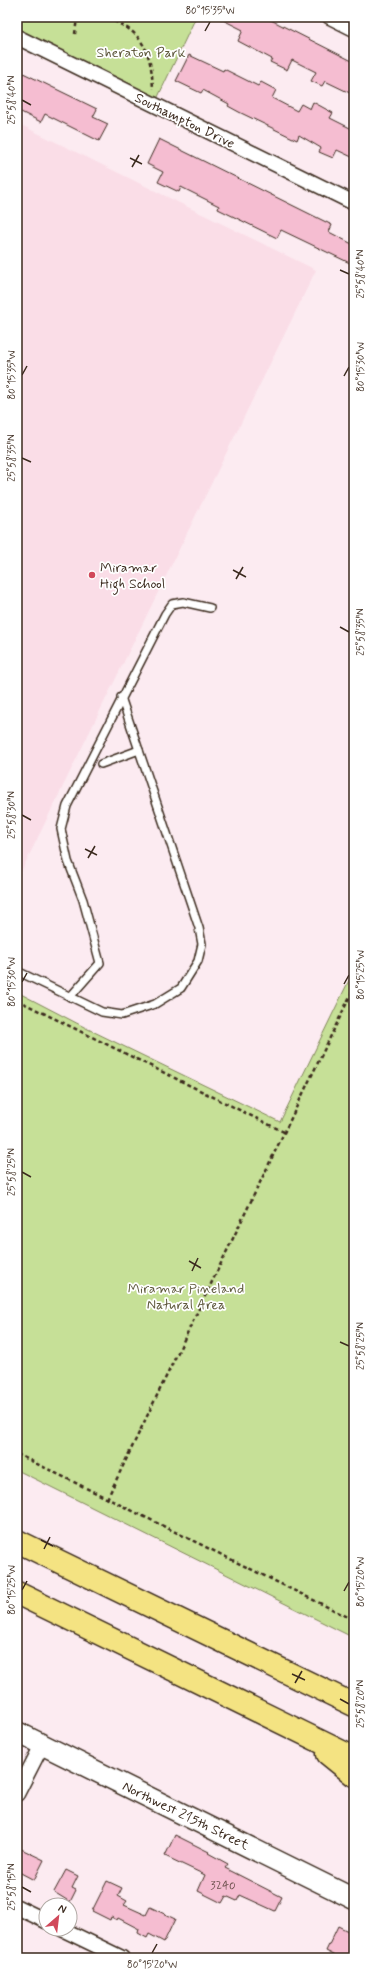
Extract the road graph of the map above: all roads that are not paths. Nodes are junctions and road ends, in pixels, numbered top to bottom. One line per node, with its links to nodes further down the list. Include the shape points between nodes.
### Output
1 (330, 17): 2 (street)
2 (354, 29)
3 (17, 37): 4 (street, Southampton Drive)
4 (354, 203)
5 (210, 608): 6 (lane, via 183,602 172,604 157,626)
6 (121, 697): 7 (lane); 10 (lane, via 67,806 61,829 68,861 84,900 100,963)
7 (139, 750): 8 (lane); 10 (lane, via 199,928 202,944 198,961 181,988 155,1004 122,1015 102,1012)
8 (101, 764)
9 (17, 971): 10 (lane)
10 (70, 996)
11 (17, 1541): 13 (highway)
12 (17, 1593): 15 (highway)
13 (354, 1705)
14 (17, 1732): 16 (street, Northwest 215th Street)
15 (301, 1732): 17 (highway); 18 (highway)
16 (42, 1745): 19 (street); 20 (street, Northwest 215th Street)
17 (354, 1758)
18 (354, 1775)
19 (17, 1794)
20 (354, 1899)
21 (17, 1907): 22 (street)
22 (38, 1917)
23 (78, 1937): 24 (street)
24 (122, 1958)

